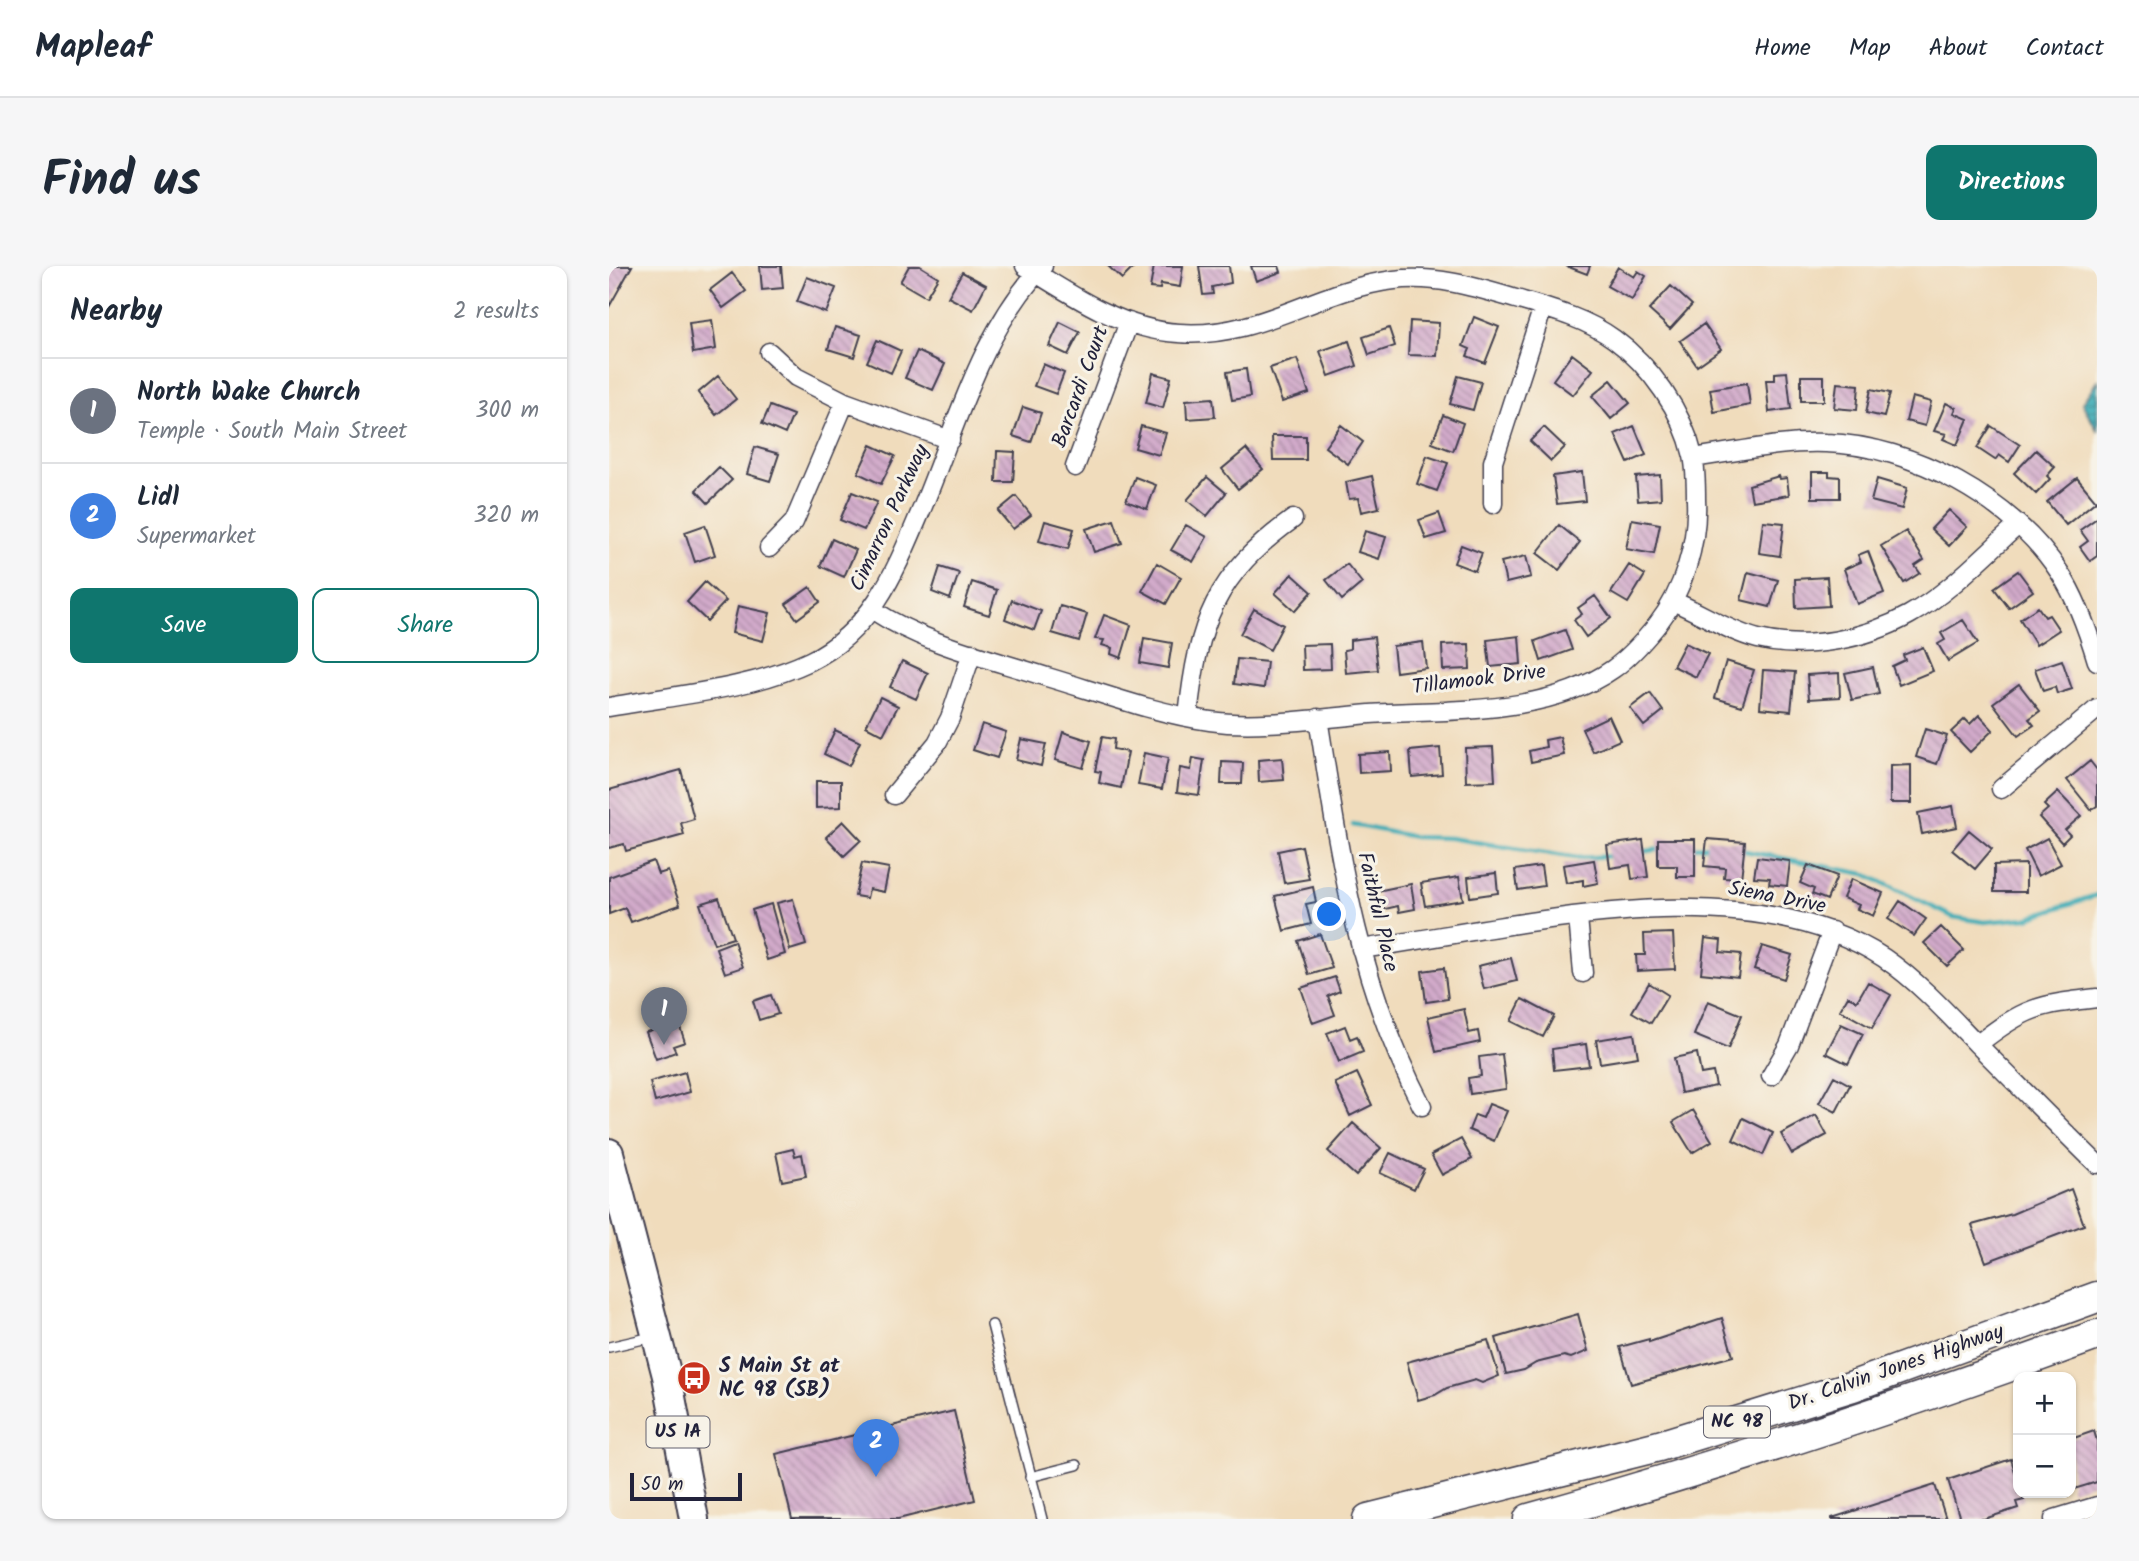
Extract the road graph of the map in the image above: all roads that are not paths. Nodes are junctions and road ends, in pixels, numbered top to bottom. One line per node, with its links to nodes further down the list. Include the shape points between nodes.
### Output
1 (1035, 268): 3 (street, Tillamook Drive); 6 (street, Cimarron Parkway, via 978,367)
2 (1543, 307): 3 (street, Tillamook Drive, via 1425,278 1389,281 1255,327 1219,333 1179,334); 7 (street, Tillamook Drive, via 1577,318 1613,338 1639,360 1670,404); 9 (street, via 1493,462)
3 (1129, 322): 8 (street, Barcardi Court)
4 (769, 352): 5 (street, via 796,377)
5 (845, 402): 6 (street); 12 (street, via 794,522)
6 (950, 440): 14 (street, Cimarron Parkway, via 894,575)
7 (1694, 458): 11 (street, via 1815,443 1867,448 1915,460 1960,481); 13 (street, Tillamook Drive, via 1697,508 1691,551)
8 (1075, 467)
9 (1493, 504)
10 (1293, 519): 19 (street, via 1254,549 1220,588 1198,652)
11 (2017, 526): 13 (street, via 1911,615 1851,637 1770,642); 16 (street, via 2036,543 2067,585)
12 (769, 548)
13 (1675, 602): 20 (street, Tillamook Drive, via 1641,645 1612,670 1569,691 1500,705)
14 (873, 610): 15 (street, Tillamook Drive, via 897,626); 17 (street, Cimarron Parkway, via 812,660 761,679)
15 (972, 653): 19 (street, Tillamook Drive, via 1157,711); 22 (street, via 937,743)
16 (2097, 661)
17 (609, 707)
18 (2097, 709): 21 (street)
19 (1188, 716): 20 (street, Tillamook Drive, via 1229,722)
20 (1318, 718): 25 (street, Faithful Place, via 1344,884)
21 (2001, 789)
22 (894, 794)
23 (1578, 917): 24 (street, Siena Drive, via 1701,908 1743,910); 25 (street, Siena Drive); 26 (street)
24 (1832, 932): 28 (street, Siena Drive, via 1887,960); 29 (street, via 1789,1045)
25 (1361, 949): 30 (street, Faithful Place, via 1384,1023)
26 (1583, 973)
27 (2097, 998): 28 (street, via 2040,1005)
28 (1978, 1044): 32 (street, Siena Drive)
29 (1771, 1076)
30 (1422, 1106)
31 (609, 1153): 37 (main road, US 1A)
32 (2097, 1164)
33 (2097, 1297): 40 (highway, Dr. Calvin Jones Highway / NC 98)
34 (2097, 1319): 39 (highway)
35 (992, 1325): 42 (lane)
36 (2097, 1335): 39 (highway, Dr. Calvin Jones Highway / NC 98)
37 (657, 1336): 38 (lane); 45 (main road, US 1A)
38 (609, 1347)
39 (1982, 1376): 43 (highway, Dr. Calvin Jones Highway / NC 98, via 1864,1418)
40 (1789, 1406): 43 (highway, via 1722,1442 1595,1480 1587,1490); 47 (highway, Dr. Calvin Jones Highway / NC 98, via 1659,1446)
41 (1077, 1465): 42 (lane)
42 (1030, 1476): 46 (lane)
43 (1587, 1503): 48 (highway, Dr. Calvin Jones Highway / NC 98)
44 (2097, 1506): 49 (street)
45 (694, 1519)
46 (1042, 1519)
47 (1368, 1519)
48 (1529, 1519)
49 (2055, 1519)

